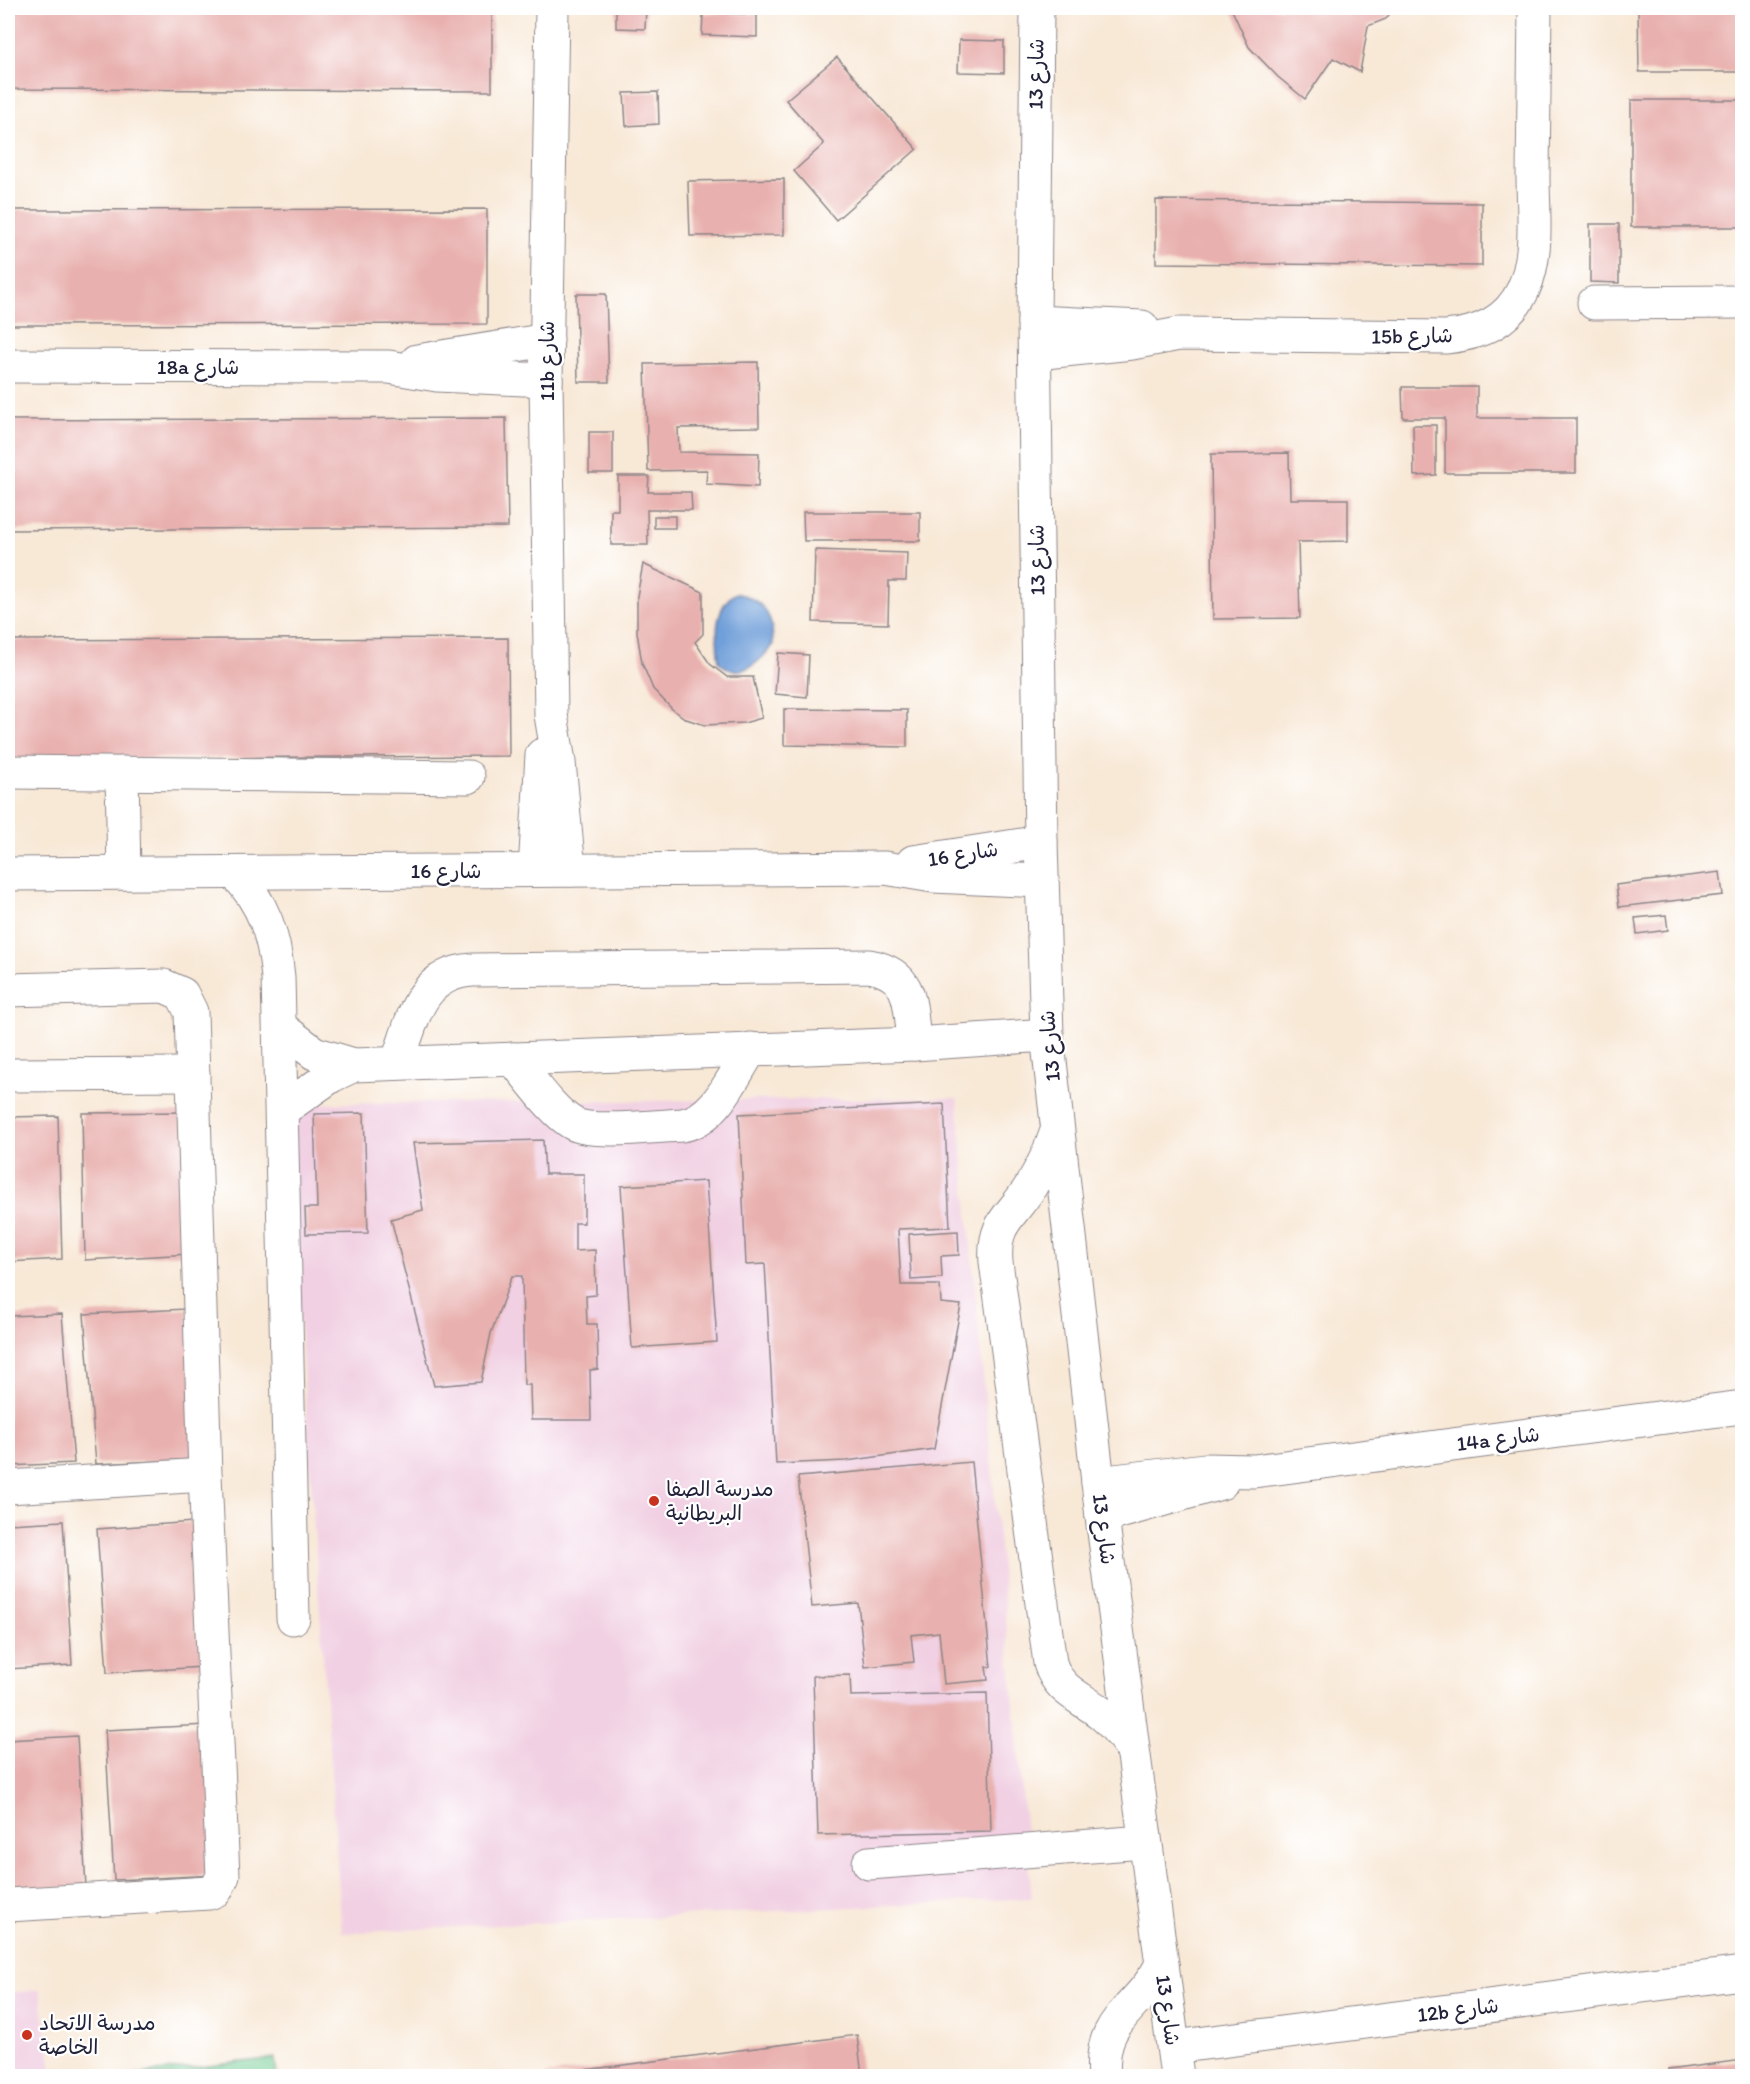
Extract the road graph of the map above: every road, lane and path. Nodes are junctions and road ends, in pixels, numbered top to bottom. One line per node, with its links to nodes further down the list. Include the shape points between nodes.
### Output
1 (552, 8): 7 (street, 11b شارع)
2 (1037, 8): 6 (street, شارع 13)
3 (1535, 8): 6 (street, 15b شارع, via 1533,242 1524,289 1510,310 1492,326 1446,337 1179,334 1131,326)
4 (1743, 302): 5 (street)
5 (1594, 303)
6 (1034, 337): 15 (street, شارع 13)
7 (547, 340): 9 (street, 18a شارع); 10 (street, 11b شارع)
8 (8, 366): 9 (street, 18a شارع)
9 (389, 367): 10 (street, 18a شارع, via 437,375)
10 (546, 380): 11 (street, 11b شارع)
11 (551, 715): 17 (street, 11b شارع, via 541,763); 18 (street, 11b شارع)
12 (8, 772): 13 (street)
13 (122, 774): 14 (street); 19 (street)
14 (468, 777)
15 (1041, 842): 16 (street, شارع 16); 22 (street, شارع 13)
16 (885, 868): 18 (street, شارع 16); 22 (street, شارع 16, via 933,876)
17 (536, 870): 18 (street, شارع 16); 20 (street, شارع 16)
18 (569, 870)
19 (124, 873): 20 (street, شارع 16); 21 (street, شارع 16)
20 (235, 873): 24 (street, via 263,908 271,929)
21 (8, 874)
22 (1042, 881): 25 (street, شارع 13)
23 (8, 990): 31 (street, via 174,988 188,1002 191,1012)
24 (280, 1027): 30 (street, via 314,1053); 33 (street)
25 (1047, 1035): 26 (street); 34 (street, شارع 13)
26 (914, 1044): 27 (street); 29 (street, via 909,997 903,984 894,974 869,966 473,970 456,971 440,978 428,990)
27 (751, 1049): 28 (street); 28 (street, via 709,1112 692,1123 671,1125 597,1128 575,1124)
28 (513, 1059): 29 (street)
29 (397, 1063): 30 (street)
30 (354, 1065): 33 (street)
31 (193, 1074): 32 (street); 37 (street)
32 (8, 1075)
33 (282, 1110): 41 (street)
34 (1058, 1129): 38 (street, شارع 13); 42 (street, via 1048,1157 1005,1217 994,1246 1050,1663 1060,1686 1101,1713)
35 (1743, 1407): 36 (street, 14a شارع)
36 (1254, 1471): 38 (street, 14a شارع, via 1205,1470); 40 (street, 14a شارع, via 1209,1488)
37 (205, 1475): 39 (street); 45 (street, via 221,1884 209,1893)
38 (1098, 1483): 40 (street, شارع 13)
39 (8, 1487)
40 (1102, 1517): 42 (street, شارع 13)
41 (293, 1618)
42 (1132, 1749): 43 (street, شارع 13)
43 (1146, 1852): 44 (street); 46 (street, شارع 13)
44 (874, 1871)
45 (8, 1905)
46 (1161, 1964): 48 (street, شارع 13); 49 (street, via 1152,1984 1111,2028 1105,2044)
47 (1743, 1973): 48 (street, 12b شارع)
48 (1176, 2062)
49 (1104, 2076)

